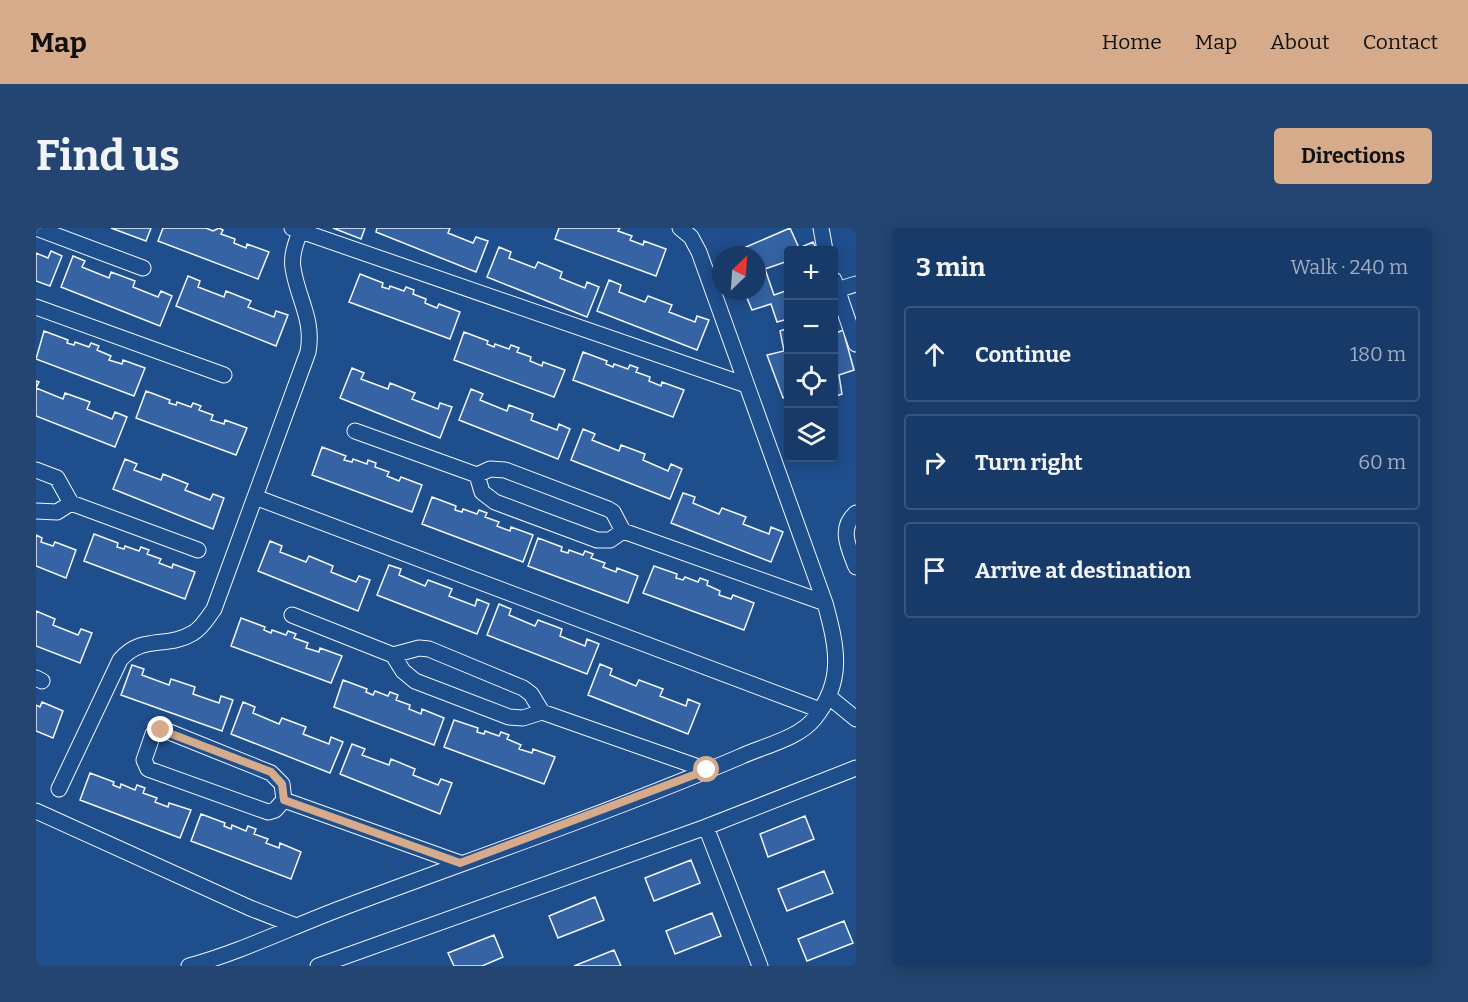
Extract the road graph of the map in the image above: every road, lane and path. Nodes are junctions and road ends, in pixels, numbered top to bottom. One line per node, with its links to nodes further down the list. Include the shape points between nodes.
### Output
1 (36, 228): 6 (street)
2 (821, 228): 5 (street)
3 (296, 229): 13 (street); 17 (street, via 293,268 311,328 310,339)
4 (690, 231): 13 (street)
5 (824, 246)
6 (143, 268)
7 (856, 284): 8 (street)
8 (838, 285)
9 (838, 293): 11 (street)
10 (36, 307): 12 (street)
11 (856, 344)
12 (224, 375)
13 (746, 386): 24 (street)
14 (355, 431): 16 (street)
15 (36, 470): 18 (street, via 57,478)
16 (477, 475): 21 (street, via 490,469 505,470 608,509); 21 (street, via 482,492 495,502 597,540 610,540)
17 (255, 497): 27 (street); 32 (street, via 214,609 193,633 135,646 120,660)
18 (71, 503): 19 (street, via 57,513); 22 (street)
19 (36, 511)
20 (856, 513): 23 (street, via 845,535)
21 (622, 531): 24 (street)
22 (198, 550)
23 (856, 567)
24 (825, 603): 27 (street, via 838,662)
25 (292, 615): 26 (street)
26 (393, 655): 28 (street, via 409,677 509,717 523,718); 28 (street, via 419,648 429,650 523,688)
27 (824, 703): 29 (street); 31 (street, via 804,729)
28 (542, 712): 31 (street)
29 (856, 719)
30 (856, 768): 35 (street)
31 (707, 770): 36 (street)
32 (59, 789)
33 (284, 800): 33 (street, via 268,812 148,769 144,760 153,734 167,731 271,772 282,784); 36 (street)
34 (36, 811): 37 (street)
35 (706, 826): 39 (street); 40 (street)
36 (460, 863): 37 (street)
37 (296, 926): 38 (street)
38 (189, 966)
39 (318, 966)
40 (760, 966)

